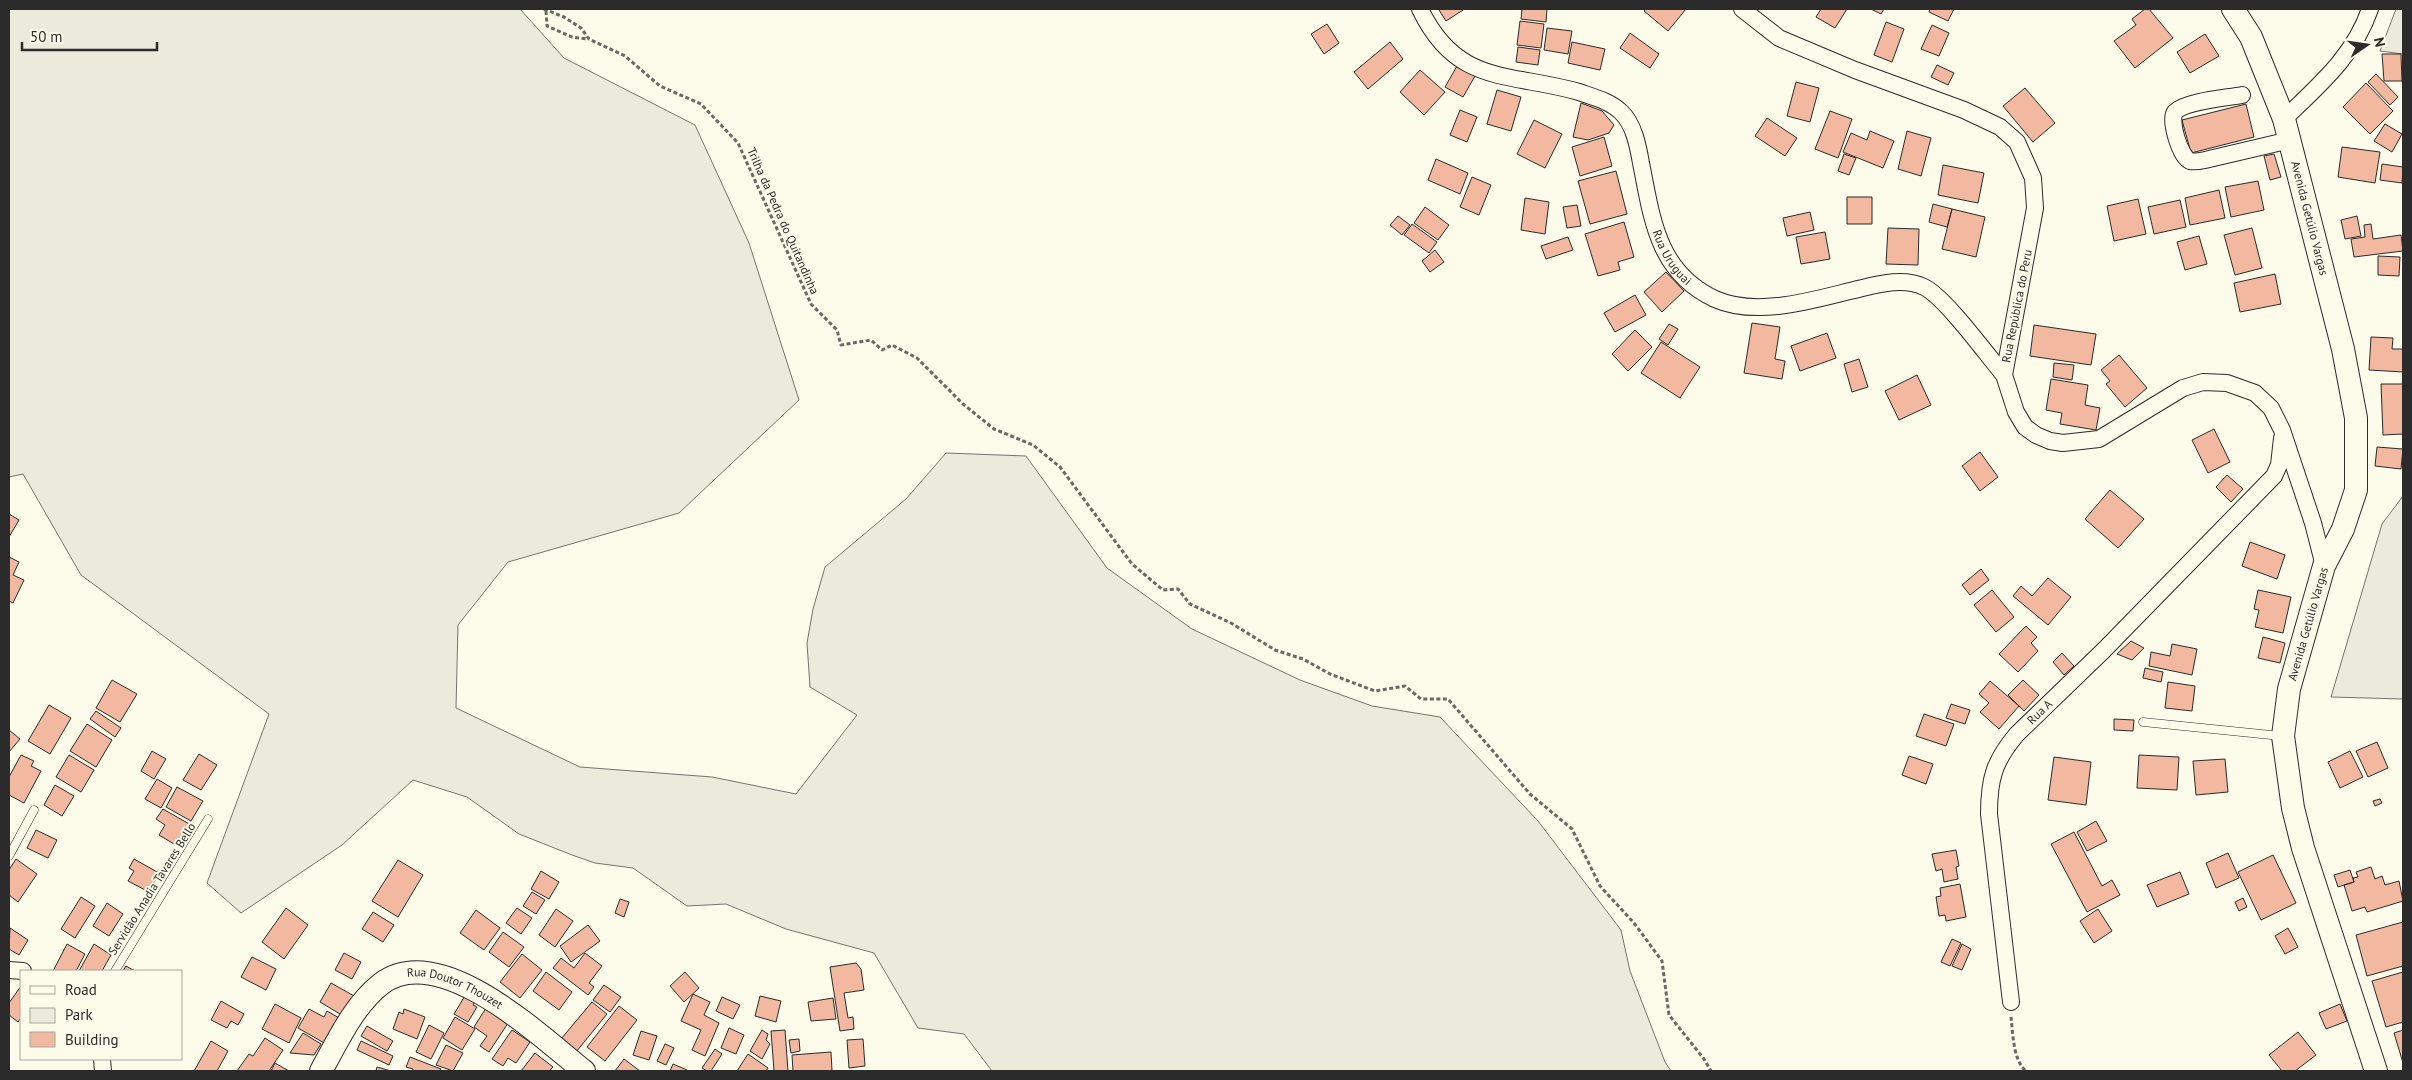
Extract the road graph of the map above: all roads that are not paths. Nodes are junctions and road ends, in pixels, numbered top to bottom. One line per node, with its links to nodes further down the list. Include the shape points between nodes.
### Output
1 (1420, 9): 8 (street, Rua Uruguai, via 1439,42 1470,66 1498,77 1556,86 1593,97 1622,113 1632,128 1639,151 1660,246 1674,268 1715,299 1766,308 1884,283 1924,287)
2 (1742, 9): 8 (street, Rua República do Peru, via 1779,38 1964,110 2000,127 2017,142 2034,178 2035,208)
3 (2233, 9): 6 (street, Avenida Getúlio Vargas, via 2251,37)
4 (2370, 9): 6 (street, via 2354,46 2334,71)
5 (2242, 95): 7 (street, via 2188,105 2176,112 2172,119 2184,157 2191,161 2205,160)
6 (2284, 119): 7 (street, Avenida Getúlio Vargas)
7 (2290, 140): 10 (street, Avenida Getúlio Vargas, via 2343,349 2356,418 2356,490)
8 (2004, 375): 9 (street, Rua República do Peru, via 2016,412 2025,427 2050,441 2063,443 2099,439 2183,388 2203,382 2227,383 2255,393 2271,408)
9 (2282, 430): 10 (street, Rua República do Peru); 17 (street, Rua A, via 2280,466 2274,476 2007,745 1993,771 1989,786 1989,814)
10 (2324, 566): 12 (street, Avenida Getúlio Vargas, via 2289,689)
11 (2143, 722): 12 (lane)
12 (2283, 736): 20 (street, Avenida Getúlio Vargas, via 2293,808 2303,848)
13 (34, 810): 15 (lane)
14 (208, 819): 16 (lane, Servidão Anadia Tavares Bello)
15 (9, 856)
16 (116, 970)
17 (2011, 1002)
18 (321, 1071): 19 (street, Rua Doutor Thouzet, via 365,1000 382,984 400,974 421,973 446,977 491,998)
19 (584, 1071)
20 (2376, 1071)

